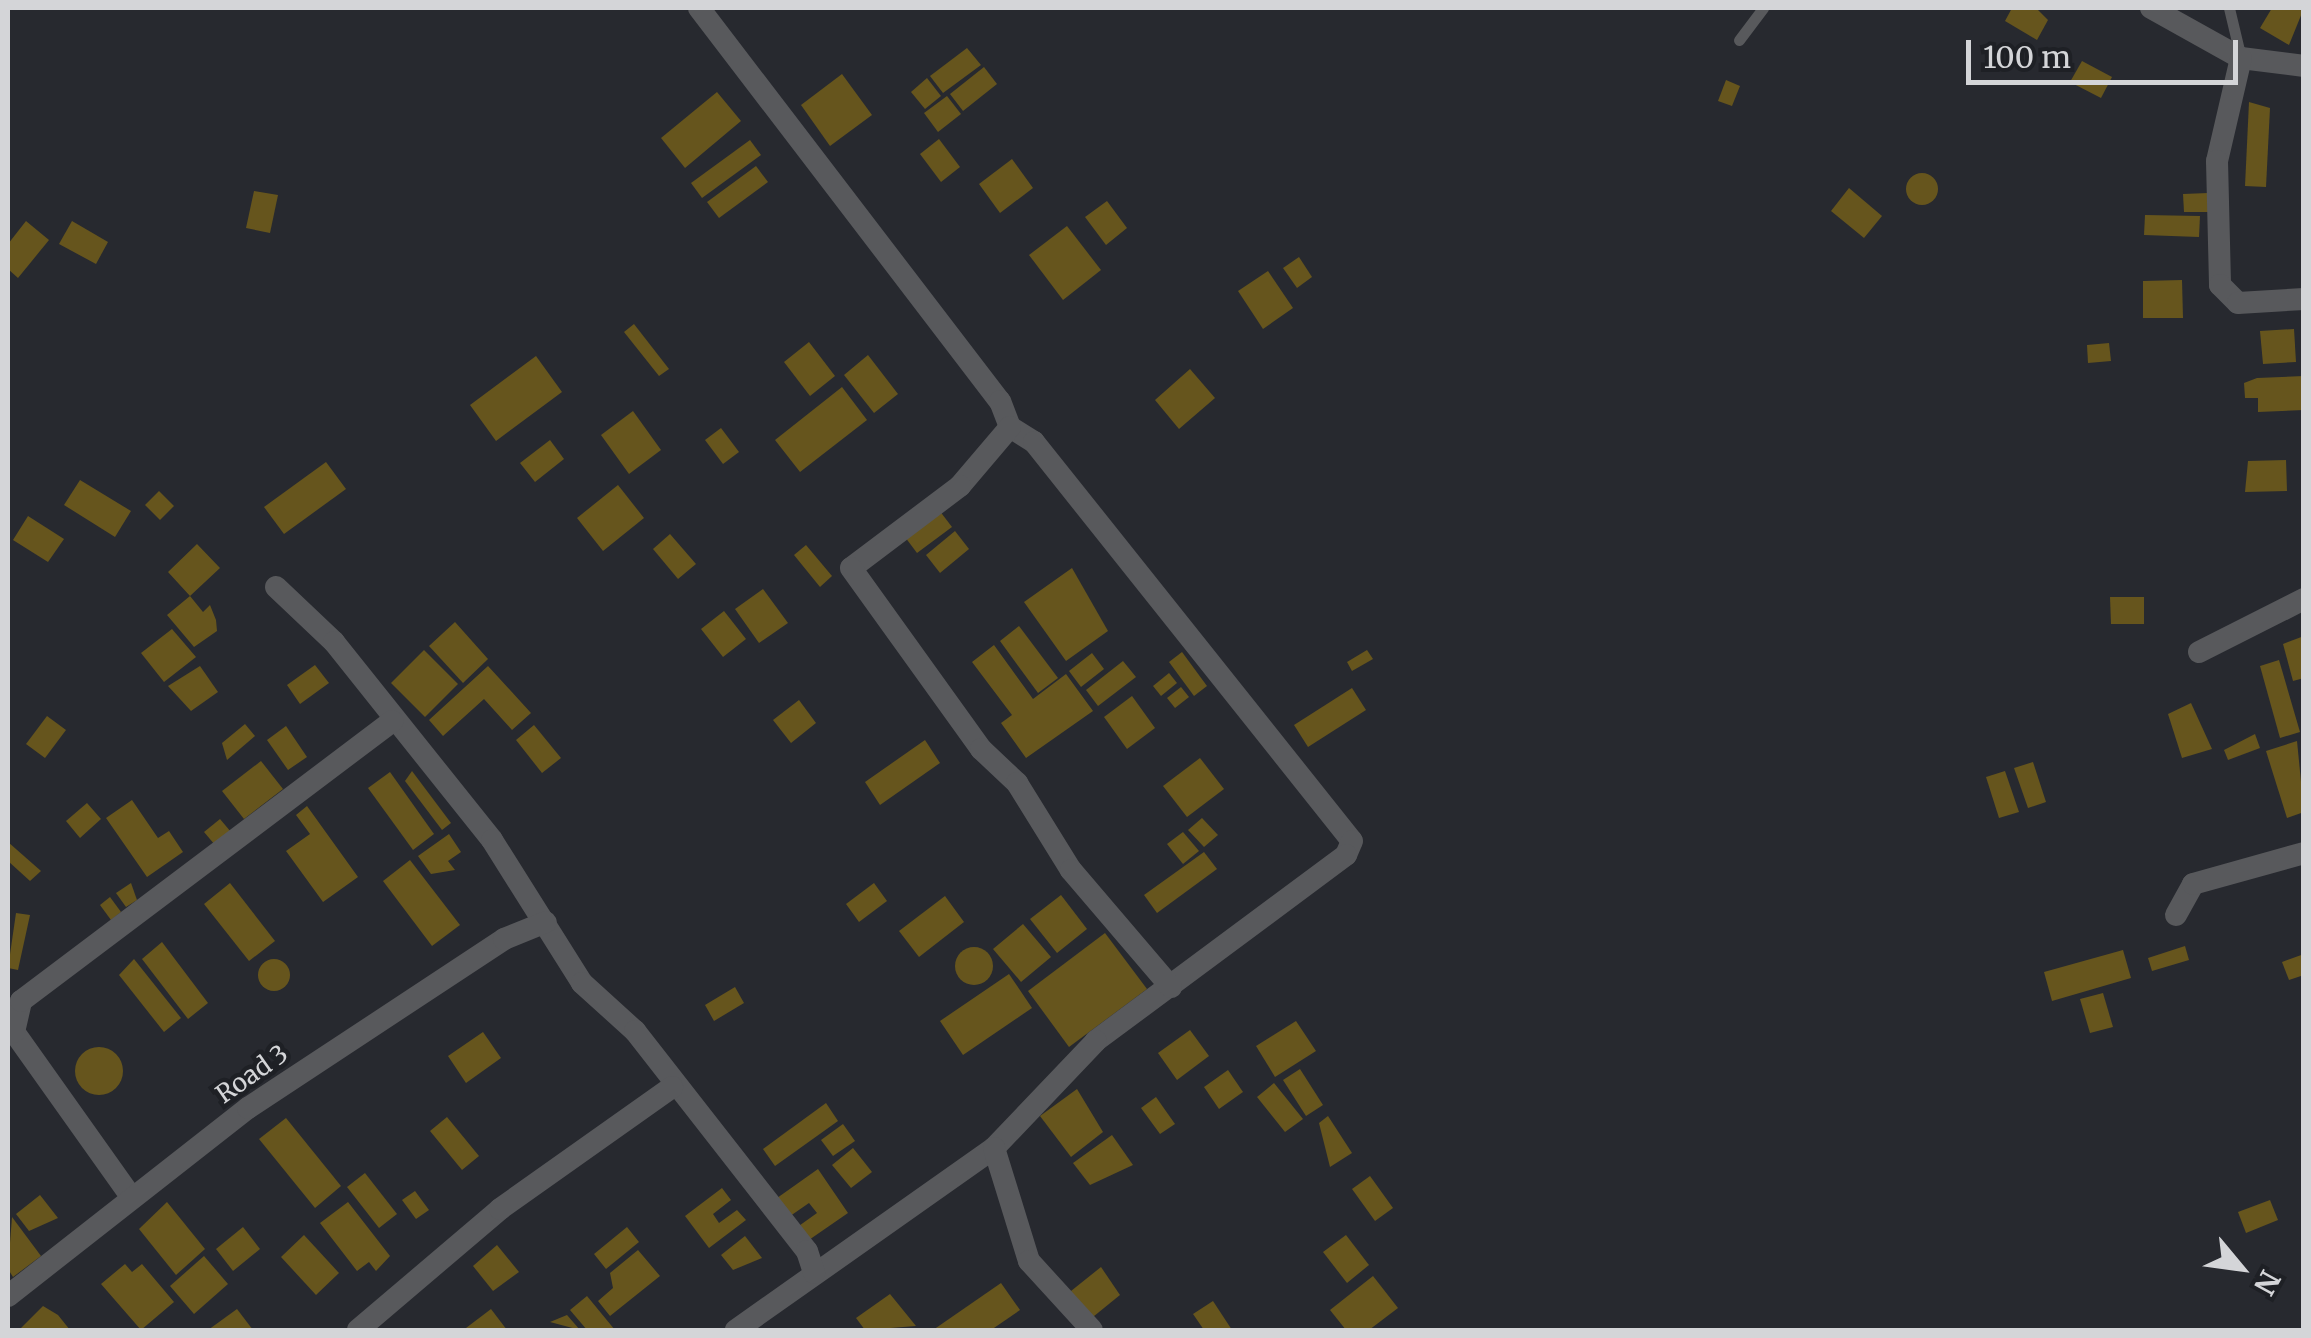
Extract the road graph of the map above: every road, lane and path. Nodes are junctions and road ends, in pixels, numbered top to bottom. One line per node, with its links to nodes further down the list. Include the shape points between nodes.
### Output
1 (699, 8): 9 (street, via 1000,401)
2 (1764, 8): 5 (lane)
3 (2151, 8): 6 (street)
4 (2229, 8): 6 (lane)
5 (1739, 40)
6 (2242, 58): 7 (street); 8 (street, via 2218,161 2220,284 2238,303)
7 (2304, 66)
8 (2304, 299)
9 (1010, 428): 17 (street, via 960,486 851,568 981,749 1016,783 1071,870); 17 (street, via 1034,442 1351,830 1346,855)
10 (276, 587): 13 (street)
11 (2304, 599): 12 (street)
12 (2199, 652)
13 (392, 720): 16 (street, via 492,840); 20 (street, via 21,1000 14,1032)
14 (2304, 853): 15 (street, via 2193,884)
15 (2176, 915)
16 (546, 922): 18 (street, via 582,982 635,1031); 20 (street, Road 3, via 430,986)
17 (1171, 987): 19 (street, via 1072,1062)
18 (672, 1087): 21 (street); 23 (street, via 500,1209)
19 (994, 1148): 21 (street); 25 (street, via 1029,1261)
20 (132, 1198): 22 (street, Road 3)
21 (818, 1261): 24 (street)
22 (8, 1296)
23 (358, 1330)
24 (736, 1330)
25 (1092, 1330)

